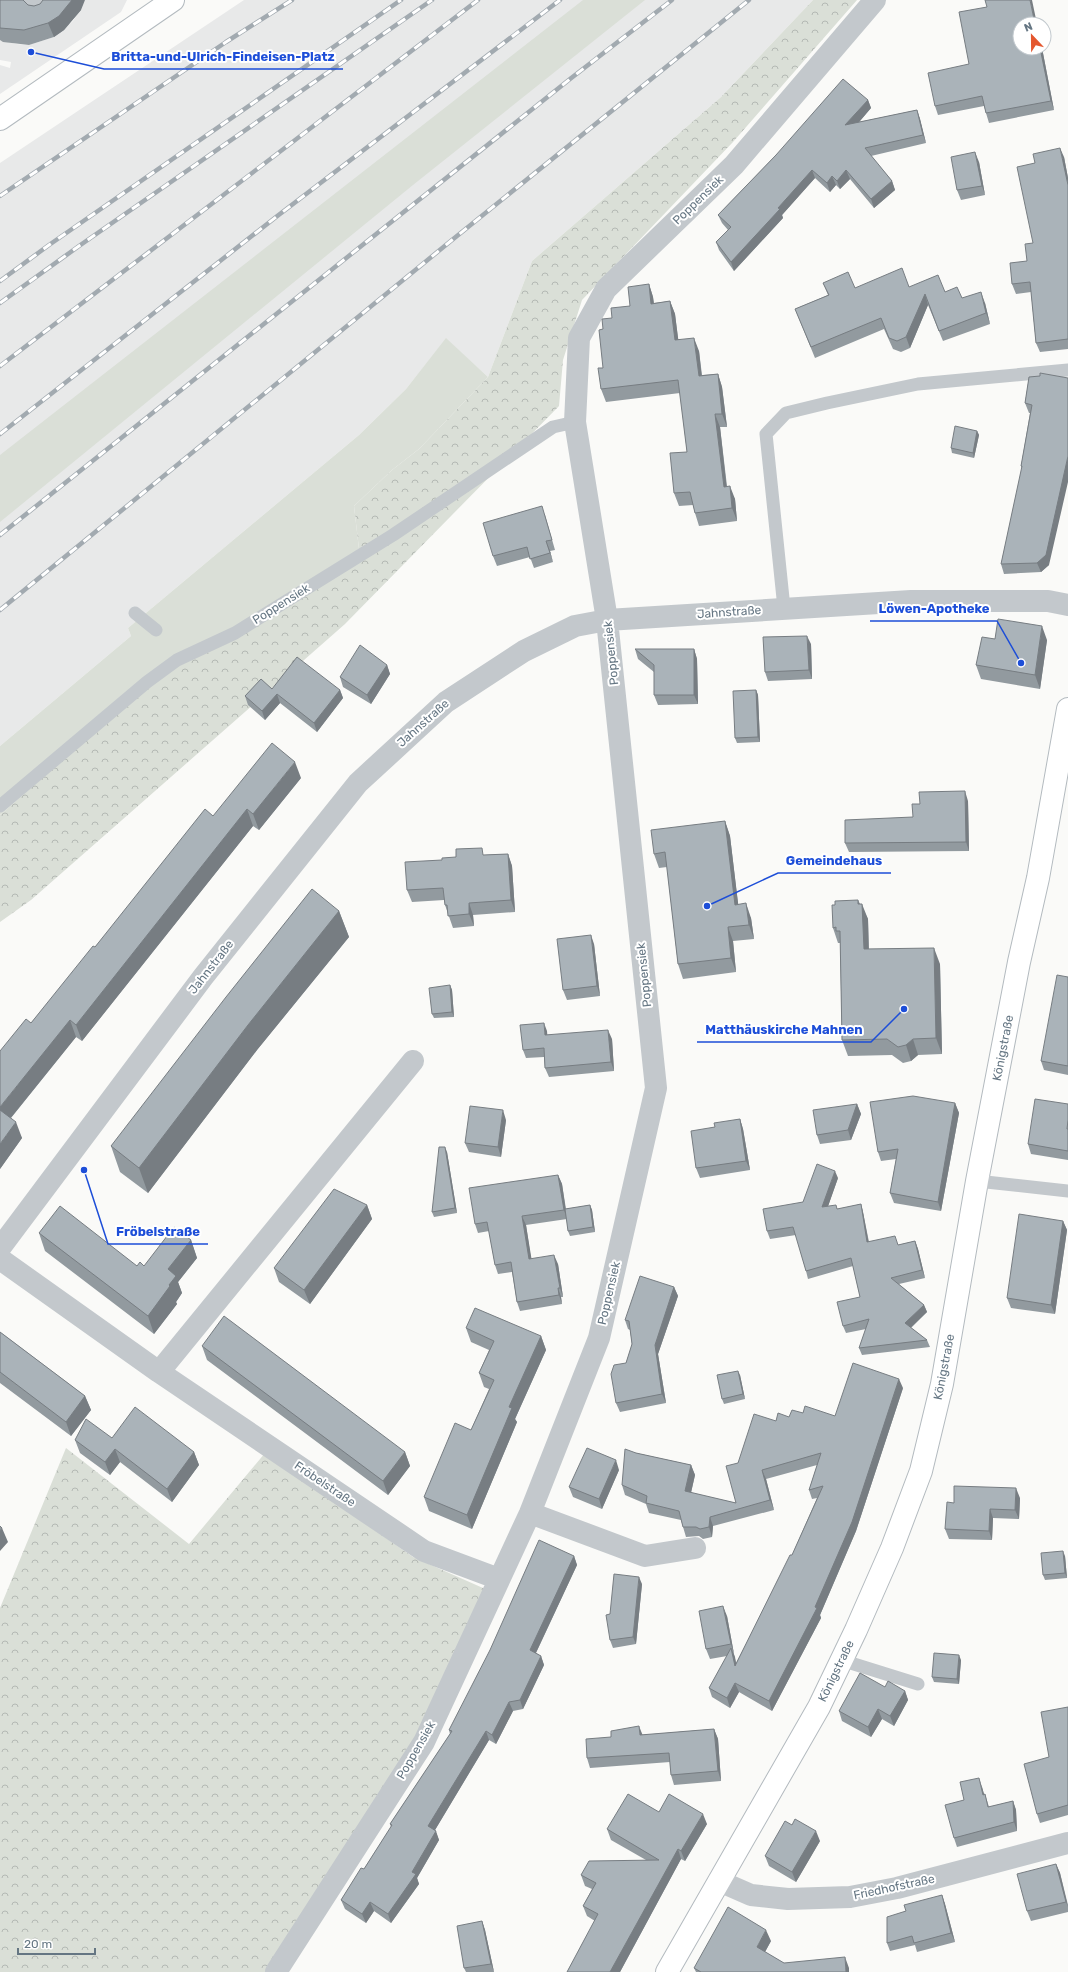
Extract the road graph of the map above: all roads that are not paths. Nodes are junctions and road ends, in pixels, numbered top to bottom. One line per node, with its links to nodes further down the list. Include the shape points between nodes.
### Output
1 (875, 0): 5 (street, Poppensiek, via 734,165 606,289 579,338)
2 (171, 1): 3 (main road)
3 (0, 119)
4 (1068, 370): 7 (lane, via 918,384 786,413 766,434)
5 (575, 422): 9 (street, Poppensiek); 12 (lane, Poppensiek, via 553,427 393,535 235,633 177,660 147,682)
6 (1068, 605): 7 (street, Jahnstraße, via 1048,601 911,601)
7 (784, 608): 9 (street, Jahnstraße)
8 (135, 613): 10 (lane)
9 (608, 620): 16 (street, Jahnstraße, via 575,626 517,655 446,702 358,783 203,977); 19 (street, Poppensiek, via 656,1088 599,1338)
10 (156, 630)
11 (1068, 709): 14 (main road, Königstraße, via 1038,878)
12 (0, 806)
13 (413, 1061): 18 (street)
14 (977, 1180): 15 (lane); 22 (main road, Königstraße, via 942,1384 921,1471 892,1548)
15 (1068, 1191)
16 (0, 1248)
17 (0, 1259): 18 (street, Fröbelstraße)
18 (159, 1372): 21 (street, Fröbelstraße, via 424,1551)
19 (530, 1512): 20 (street, via 645,1556); 21 (street, Poppensiek)
20 (695, 1548)
21 (499, 1579): 26 (street, Poppensiek, via 424,1742)
22 (841, 1660): 23 (lane); 25 (main road, Königstraße, via 819,1707)
23 (918, 1684)
24 (1068, 1843): 25 (street, Friedhofstraße, via 896,1888 850,1897 781,1898 751,1895)
25 (719, 1882): 27 (main road, Königstraße)
26 (276, 1972)
27 (667, 1972)

